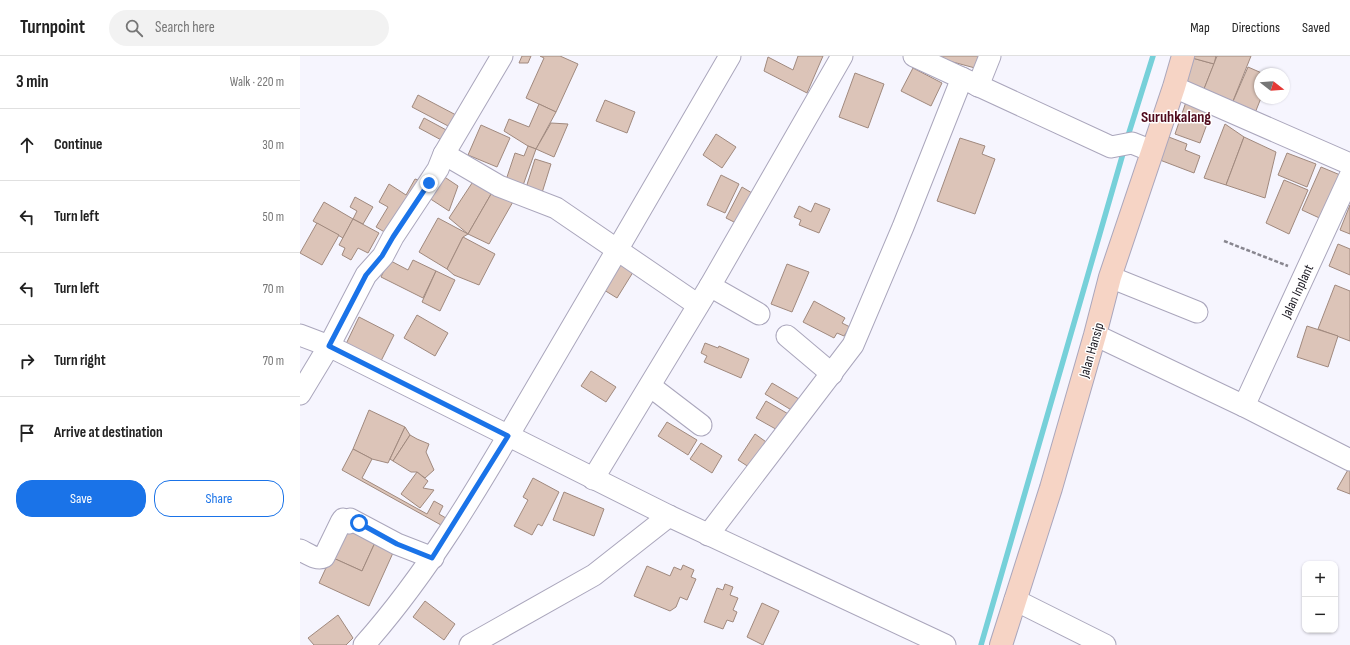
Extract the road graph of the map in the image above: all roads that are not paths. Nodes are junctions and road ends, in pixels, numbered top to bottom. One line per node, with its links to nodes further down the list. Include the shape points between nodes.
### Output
1 (502, 56): 10 (street)
2 (730, 56): 13 (street)
3 (842, 56): 15 (street)
4 (914, 56): 7 (street)
5 (990, 56): 7 (street)
6 (1183, 56): 8 (street, Jalan Hansip)
7 (970, 82): 9 (street, via 1111,146); 23 (street, via 903,227 853,345)
8 (1174, 87): 9 (street, Jalan Hansip); 11 (street)
9 (1142, 147): 14 (street, Jalan Hansip)
10 (444, 154): 13 (street, via 499,186 556,208); 22 (street, via 438,169 382,256 366,275)
11 (1350, 164)
12 (1350, 176): 26 (street, Jalan Inplant)
13 (617, 249): 16 (street); 28 (street)
14 (1110, 277): 17 (street); 19 (street, Jalan Hansip)
15 (710, 286): 16 (street); 18 (street)
16 (698, 306): 24 (street)
17 (1197, 312)
18 (759, 314)
19 (1096, 334): 26 (street); 35 (street, Jalan Hansip)
20 (300, 335): 22 (street)
21 (787, 336): 23 (street)
22 (329, 346): 25 (street); 28 (street)
23 (832, 374): 32 (street)
24 (650, 386): 27 (street); 30 (street)
25 (300, 394)
26 (1244, 406): 29 (street)
27 (701, 425)
28 (508, 436): 30 (street); 34 (street)
29 (1347, 452)
30 (593, 479): 31 (street)
31 (669, 516): 32 (street); 37 (street, via 594,575)
32 (708, 534): 38 (street)
33 (300, 550): 34 (street, via 318,559 324,557 343,519 348,523 350,519 397,544)
34 (432, 558): 36 (street)
35 (1015, 600): 39 (street, Jalan Hansip); 40 (street)
36 (364, 645)
37 (470, 645)
38 (945, 645)
39 (1001, 645)
40 (1105, 645)

